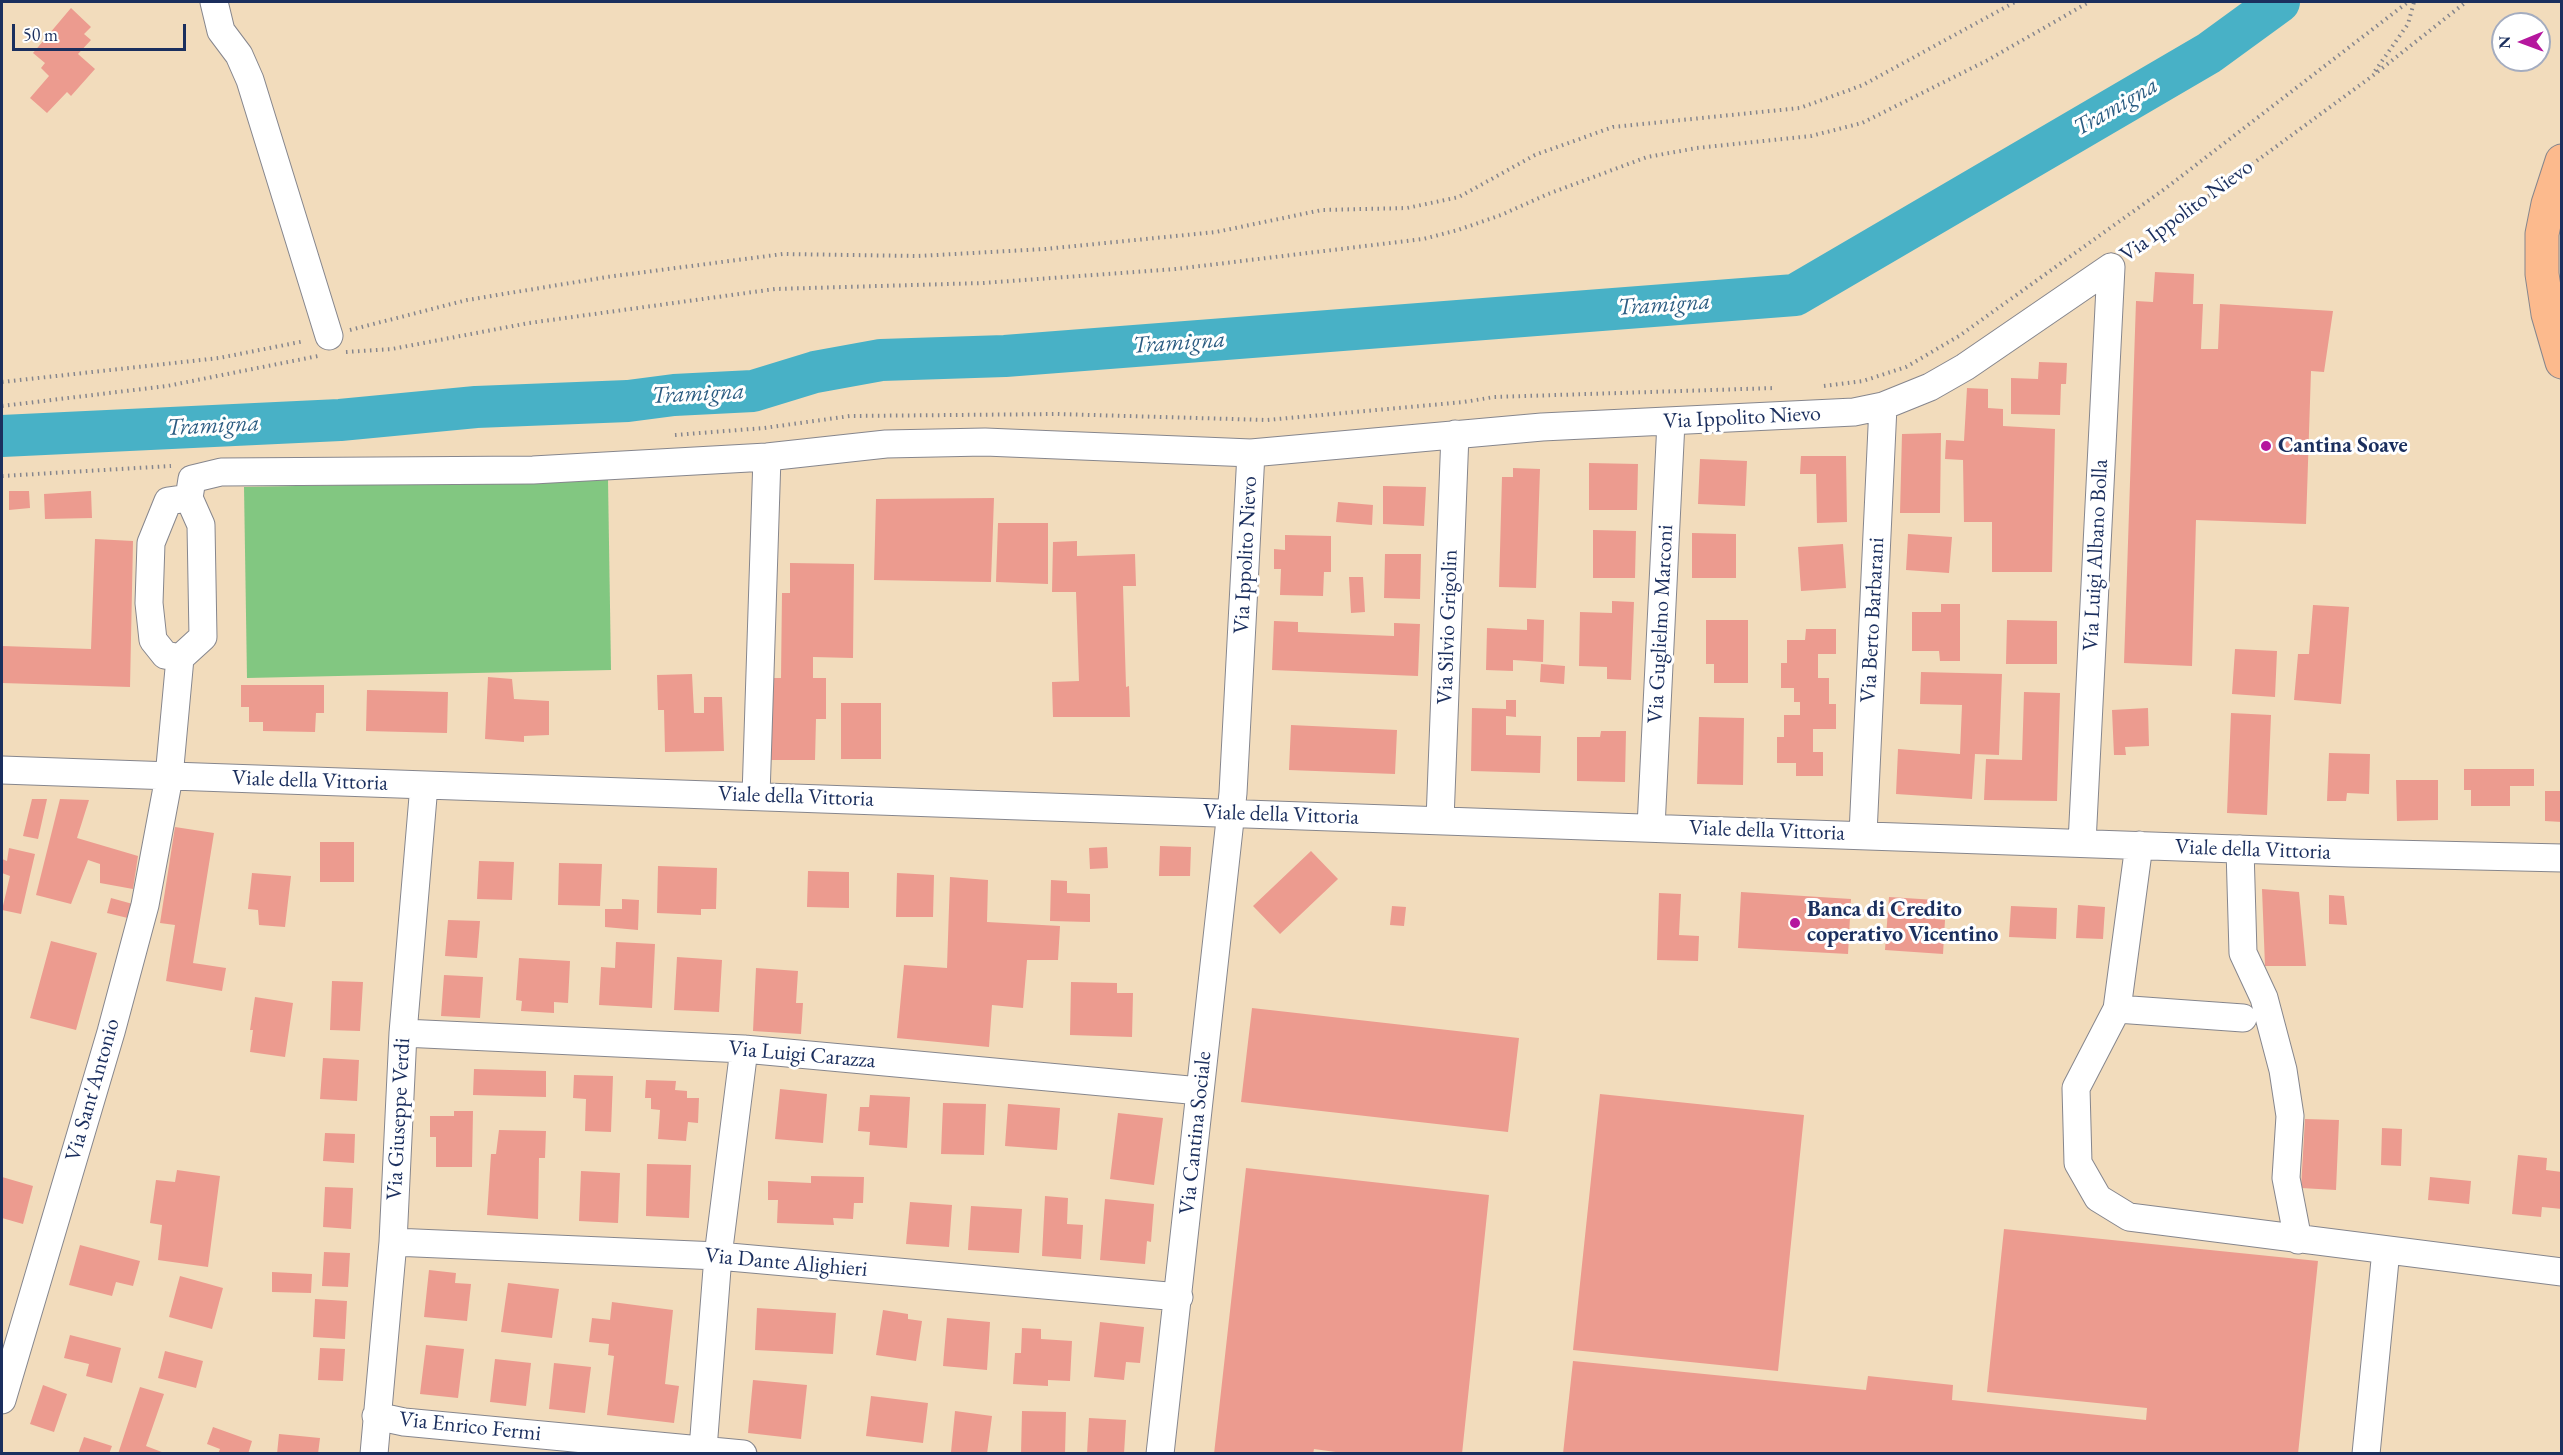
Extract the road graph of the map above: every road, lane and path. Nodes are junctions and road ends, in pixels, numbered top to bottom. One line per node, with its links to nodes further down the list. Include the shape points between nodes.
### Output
1 (214, 2): 10 (street, via 221,31 239,55 250,80)
2 (2015, 2): 10 (path, via 1863,85 1800,108 1613,127 1535,154 1459,197 1407,208 1322,210 1216,232 1045,249 918,255 783,254 467,300 391,318)
3 (2089, 2): 10 (path, via 1988,60 1862,123 1811,136 1647,157 1501,215 1424,239 1176,269 983,283 775,289 529,323 392,349)
4 (2408, 2): 13 (path, via 2166,188 1959,336 1906,367 1863,381)
5 (2414, 2): 7 (path, via 2408,24)
6 (2466, 2): 7 (path, Via Ippolito Nievo)
7 (2371, 77): 9 (path, Via Ippolito Nievo)
8 (2562, 161): 11 (highway, via 2542,234 2548,314)
9 (2111, 267): 17 (street, Via Ippolito Nievo, via 1965,367 1930,387); 32 (street, Via Luigi Albano Bolla)
10 (330, 348): 12 (path); 16 (path, via 167,386)
11 (2562, 362)
12 (2, 382)
13 (1816, 387)
14 (1782, 388): 15 (path)
15 (1580, 394)
16 (2, 406)
17 (1883, 406): 18 (street, Via Ippolito Nievo, via 1854,412); 31 (street, Via Berto Barbarani)
18 (1671, 422): 19 (street, Via Ippolito Nievo); 30 (street, Via Guglielmo Marconi)
19 (1455, 434): 20 (street, Via Ippolito Nievo); 29 (street, Via Silvio Grigolin)
20 (1251, 453): 21 (street, via 985,442 886,444); 28 (street, Via Ippolito Nievo)
21 (767, 457): 22 (street, via 533,470 221,472 192,479); 27 (street)
22 (189, 498): 23 (street, via 201,525 203,637); 23 (street, via 168,501 151,543 149,603 153,640 165,656)
23 (180, 658): 25 (street, Via Sant'Antonio)
24 (2, 770): 25 (street, Viale della Vittoria)
25 (169, 777): 26 (street, Viale della Vittoria); 47 (street, Via Sant'Antonio, via 145,905 111,1032)
26 (424, 785): 27 (street, Viale della Vittoria); 38 (street, Via Giuseppe Verdi)
27 (756, 796): 28 (street, Viale della Vittoria)
28 (1231, 813): 29 (street, Viale della Vittoria); 40 (street, Via Cantina Sociale)
29 (1440, 820): 30 (street, Viale della Vittoria)
30 (1650, 827): 31 (street, Viale della Vittoria)
31 (1863, 834): 32 (street, Viale della Vittoria)
32 (2082, 843): 33 (street, Viale della Vittoria)
33 (2139, 845): 34 (street, Viale della Vittoria); 36 (street)
34 (2240, 849): 35 (street, Viale della Vittoria); 41 (street, via 2243,953 2264,998 2283,1070 2290,1116 2286,1178)
35 (2562, 858)
36 (2117, 1009): 37 (street); 41 (street, via 2076,1088 2078,1163 2098,1198 2129,1217)
37 (2243, 1018)
38 (402, 1033): 39 (street, Via Luigi Carazza); 42 (street, Via Giuseppe Verdi)
39 (744, 1049): 40 (street, Via Luigi Carazza); 44 (street)
40 (1200, 1090): 46 (street, Via Cantina Sociale)
41 (2298, 1240): 43 (street)
42 (393, 1242): 44 (street, Via Dante Alighieri); 48 (street, Via Giuseppe Verdi)
43 (2386, 1250): 45 (street); 53 (street)
44 (718, 1256): 46 (street, Via Dante Alighieri); 49 (street)
45 (2562, 1272)
46 (1179, 1297): 52 (street, Via Cantina Sociale)
47 (2, 1400)
48 (376, 1416): 49 (street, Via Enrico Fermi, via 404,1422); 50 (street, Via Giuseppe Verdi)
49 (702, 1449): 51 (street, Via Enrico Fermi)
50 (374, 1454)
51 (743, 1454)
52 (1160, 1454)
53 (2366, 1454)

